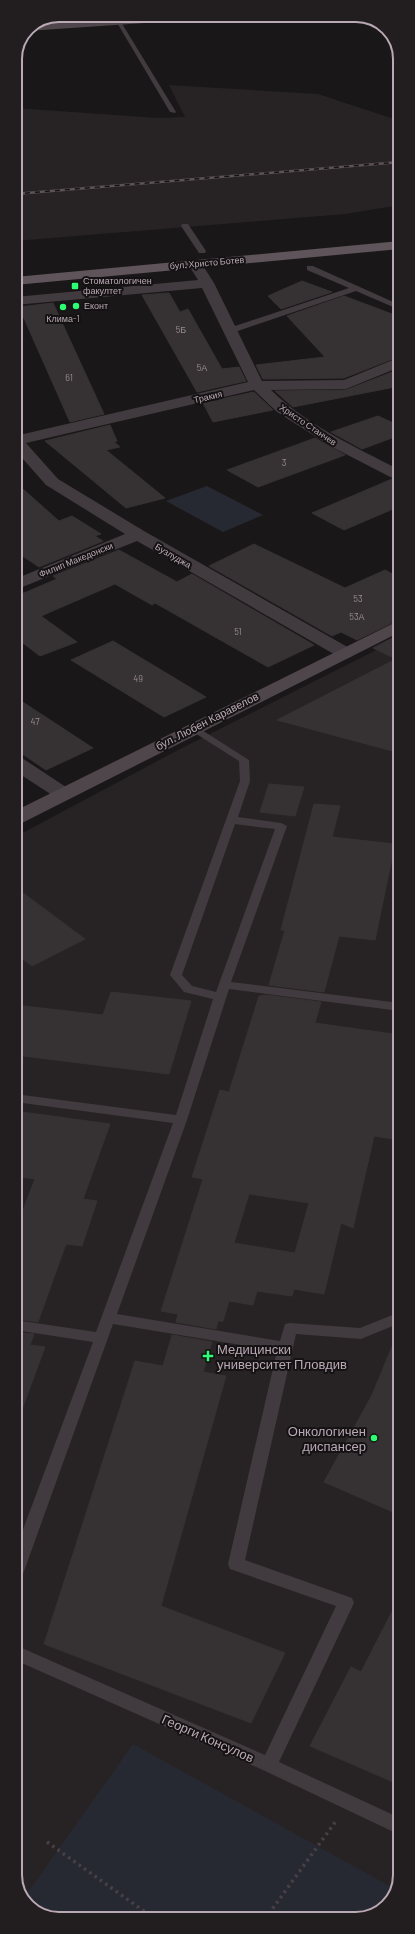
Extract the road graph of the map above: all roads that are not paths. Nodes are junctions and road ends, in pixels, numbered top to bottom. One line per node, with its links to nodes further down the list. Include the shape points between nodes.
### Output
1 (89, 22): 3 (street)
2 (132, 22): 4 (lane)
3 (41, 27)
4 (173, 112)
5 (184, 226): 8 (lane)
6 (393, 235): 8 (main road, бул. Христо Ботев)
7 (393, 246): 9 (main road, бул. Христо Ботев)
8 (202, 252): 10 (main road, бул. Христо Ботев)
9 (195, 264): 12 (main road, бул. Христо Ботев); 13 (street, Христо Станчев)
10 (22, 267)
11 (310, 268): 14 (lane)
12 (22, 280)
13 (207, 283): 15 (street, бул. Христо Ботев); 17 (street, Христо Станчев)
14 (356, 288): 16 (lane); 17 (lane)
15 (22, 300)
16 (393, 305)
17 (229, 331): 19 (street, Христо Станчев)
18 (393, 364): 19 (street, Тракия, via 346,384)
19 (257, 385): 20 (street, Тракия); 22 (street, Христо Станчев, via 282,409 338,444)
20 (22, 440)
21 (22, 448): 23 (street, Бузлуджа, via 52,482)
22 (393, 473)
23 (138, 535): 24 (street, Филип Македонски); 26 (street, Бузлуджа)
24 (22, 583)
25 (393, 629): 26 (street, бул. Любен Каравелов)
26 (345, 653): 27 (street, бул. Любен Каравелов)
27 (194, 728): 29 (street, бул. Любен Каравелов); 31 (lane, via 244,760 245,781)
28 (22, 767): 29 (street)
29 (62, 794): 30 (street, бул. Любен Каравелов)
30 (22, 815)
31 (231, 820): 32 (lane, via 176,975 188,989); 32 (lane, via 281,826)
32 (222, 991): 33 (lane); 35 (lane)
33 (393, 1006)
34 (22, 1099): 35 (lane)
35 (181, 1120): 36 (lane)
36 (108, 1318): 39 (lane); 40 (lane)
37 (393, 1320): 40 (lane, via 361,1334 290,1328)
38 (22, 1326): 39 (lane)
39 (101, 1338): 41 (lane)
40 (285, 1347): 43 (lane, via 236,1564 346,1603)
41 (22, 1555)
42 (22, 1655): 43 (lane, Георги Консулов)
43 (269, 1765): 44 (lane, Георги Консулов)
44 (393, 1824)

